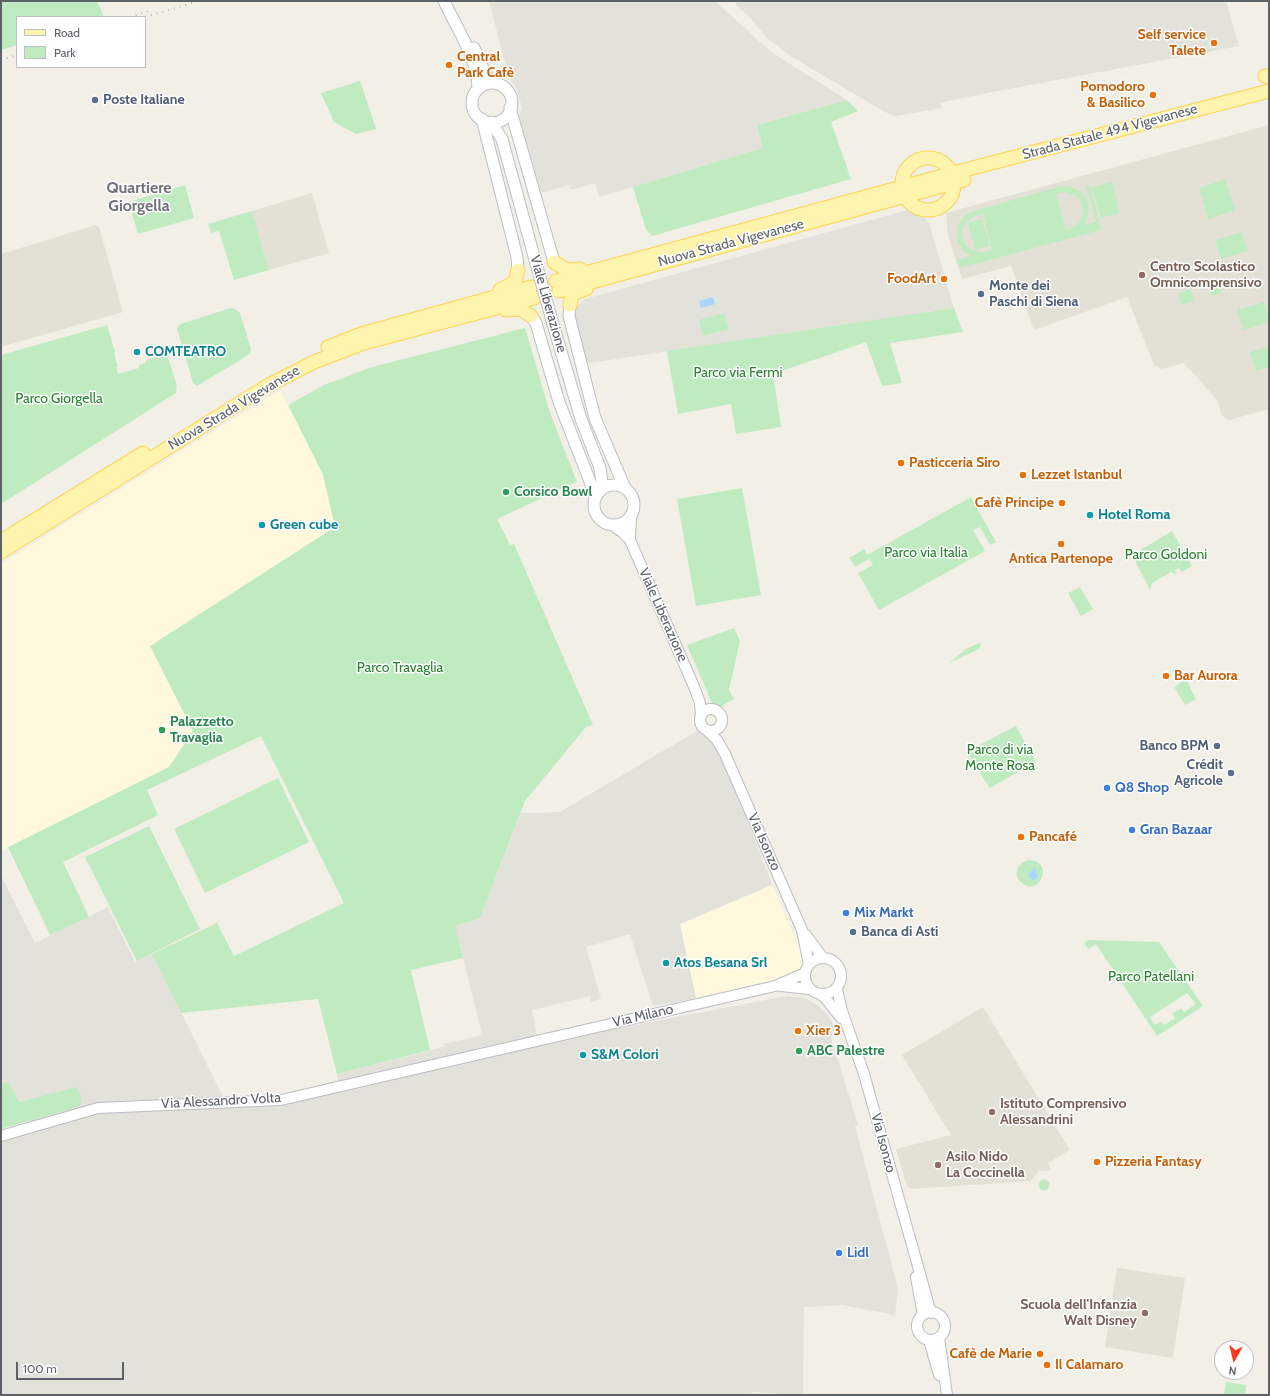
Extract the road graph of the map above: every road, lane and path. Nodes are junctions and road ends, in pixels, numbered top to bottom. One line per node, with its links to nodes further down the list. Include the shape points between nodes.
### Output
1 (444, 1): 3 (main road, Viale Liberazione)
2 (452, 1): 3 (main road, Viale Liberazione)
3 (470, 46): 4 (main road, Viale Liberazione); 5 (main road, Viale Liberazione)
4 (492, 83): 5 (main road); 8 (main road, Viale Liberazione, via 507,90 511,99)
5 (478, 88): 9 (main road, Viale Liberazione, via 472,97 472,106 476,115)
6 (1269, 91): 11 (main road, Strada Statale 494 Vigevanese)
7 (1269, 100): 11 (main road, Strada Statale 494 Vigevanese)
8 (508, 113): 9 (main road, via 498,121); 10 (main road, Viale Liberazione); 15 (main road)
9 (486, 121): 10 (main road, Viale Liberazione); 16 (main road)
10 (502, 139): 21 (main road, Viale Liberazione, bridge, via 581,419)
11 (953, 178): 12 (main road, Strada Statale 494 Vigevanese); 12 (main road, via 953,189 948,200 932,210 915,207); 12 (main road, via 944,164 922,159 907,168 903,177)
12 (903, 191): 13 (main road, Nuova Strada Vigevanese); 14 (main road, Nuova Strada Vigevanese)
13 (658, 253): 14 (main road, Nuova Strada Vigevanese, via 557,286); 15 (main road, via 572,271)
14 (679, 258): 18 (main road, via 637,274 577,291 572,294)
15 (554, 262)
16 (518, 270): 20 (main road, via 517,279 508,287 433,311)
17 (532, 292): 20 (main road, Nuova Strada Vigevanese)
18 (570, 305): 22 (main road, Viale Liberazione, via 569,316 595,418)
19 (531, 316): 20 (main road, via 520,309 511,308); 23 (main road, Viale Liberazione, via 536,323 559,402)
20 (400, 328): 27 (main road, Nuova Strada Vigevanese, via 335,344 261,379); 28 (main road, Nuova Strada Vigevanese, via 314,362 266,386)
21 (600, 468): 22 (main road, Viale Liberazione); 23 (main road, Viale Liberazione, via 602,483)
22 (621, 487): 23 (main road, via 606,487); 24 (main road, via 631,494 634,503)
23 (598, 494): 25 (main road, via 594,504 596,513 603,522)
24 (631, 516): 25 (main road, via 624,523); 26 (street, Viale Liberazione)
25 (612, 525): 26 (street, Viale Liberazione)
26 (630, 540): 29 (street, Viale Liberazione)
27 (1, 541)
28 (1, 552)
29 (695, 689): 30 (street, Viale Liberazione, via 703,702); 31 (street, Viale Liberazione)
30 (714, 710): 31 (street, via 705,711); 32 (street, via 721,716)
31 (701, 716): 33 (street, via 701,723)
32 (721, 724): 33 (street, via 714,730); 34 (street, Via Isonzo)
33 (707, 730): 34 (street, Via Isonzo)
34 (725, 754): 35 (street, Via Isonzo)
35 (802, 930): 36 (street, Via Isonzo); 37 (street, Via Isonzo)
36 (823, 958): 37 (street, via 813,962); 40 (street, via 833,961 841,970 842,979)
37 (807, 969): 38 (street, Via Milano); 39 (street, via 805,978)
38 (776, 986): 39 (street, Via Milano); 43 (street, Via Milano)
39 (809, 988): 41 (street)
40 (837, 989): 41 (street, via 832,993); 42 (street, Via Isonzo)
41 (820, 994): 42 (street, Via Isonzo, via 836,1010)
42 (849, 1032): 45 (street, Via Isonzo, via 864,1074 914,1255 918,1290)
43 (511, 1047): 44 (street, Via Alessandro Volta, via 281,1100 98,1108)
44 (1, 1136)
45 (927, 1314): 46 (street, via 918,1321 918,1329 921,1336); 46 (street, via 938,1315 944,1322 944,1331)
46 (934, 1339): 47 (street)
47 (946, 1395)

